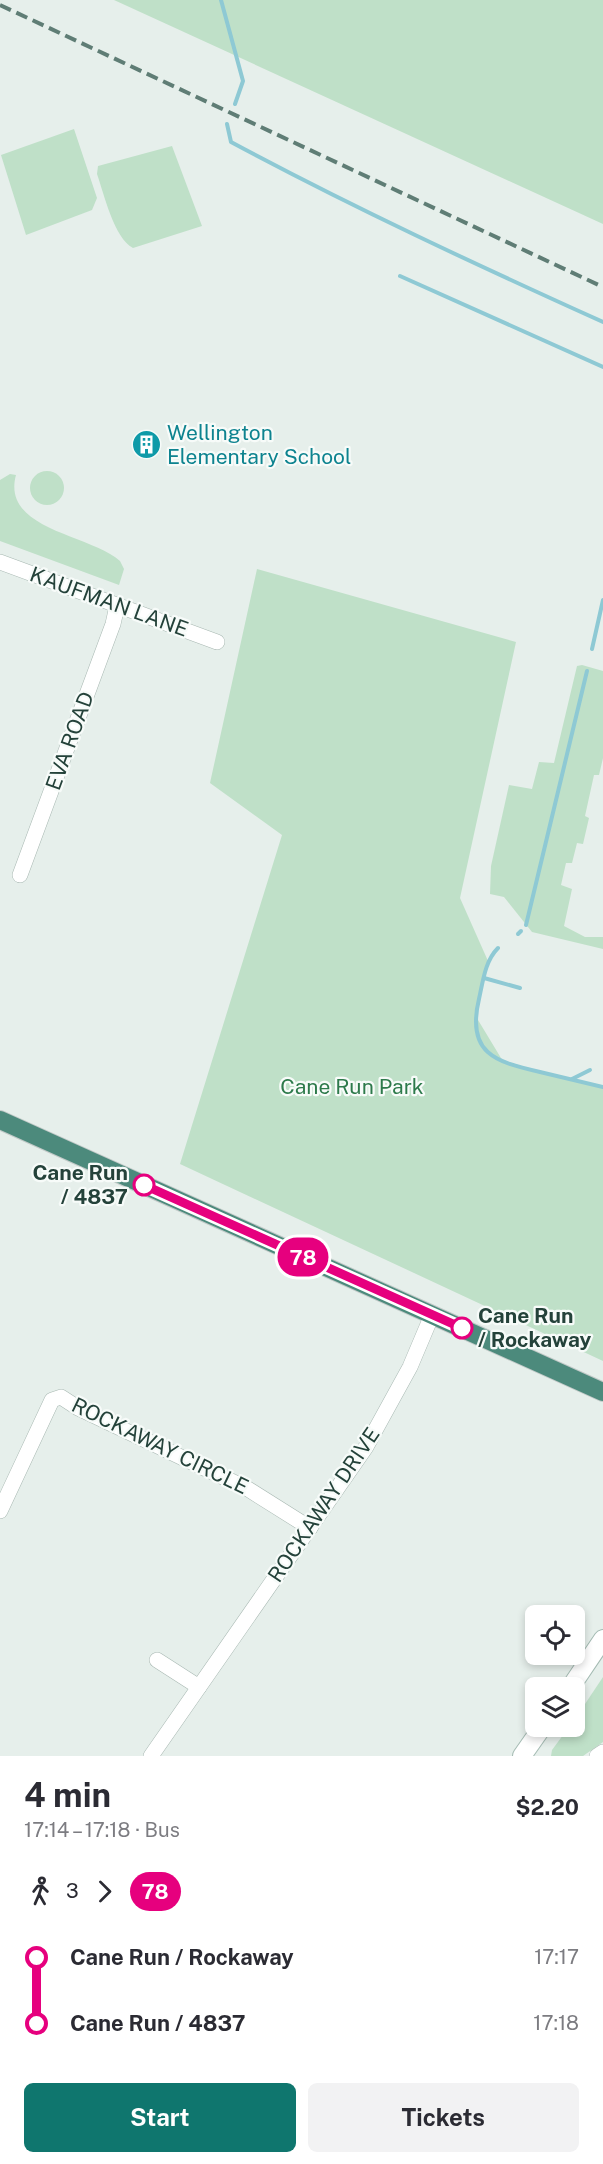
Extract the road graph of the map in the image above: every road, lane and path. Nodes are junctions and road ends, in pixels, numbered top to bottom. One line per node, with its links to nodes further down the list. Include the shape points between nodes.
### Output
1 (0, 562): 2 (street, KAUFMAN LANE)
2 (117, 606): 3 (street, KAUFMAN LANE); 4 (street, EVA ROAD)
3 (217, 642)
4 (20, 875)
5 (0, 1120): 6 (highway)
6 (432, 1315): 7 (highway); 9 (street, ROCKAWAY DRIVE, via 387,1412)
7 (603, 1392)
8 (0, 1510): 9 (street, ROCKAWAY CIRCLE, via 52,1400 61,1397 248,1489)
9 (310, 1528): 13 (street, ROCKAWAY DRIVE)
10 (603, 1639): 12 (main road)
11 (157, 1660): 13 (street)
12 (577, 1677)
13 (199, 1687): 16 (street, ROCKAWAY DRIVE)
14 (535, 1737): 17 (main road)
15 (603, 1752): 18 (street)
16 (150, 1756)
17 (522, 1756)
18 (597, 1756)

